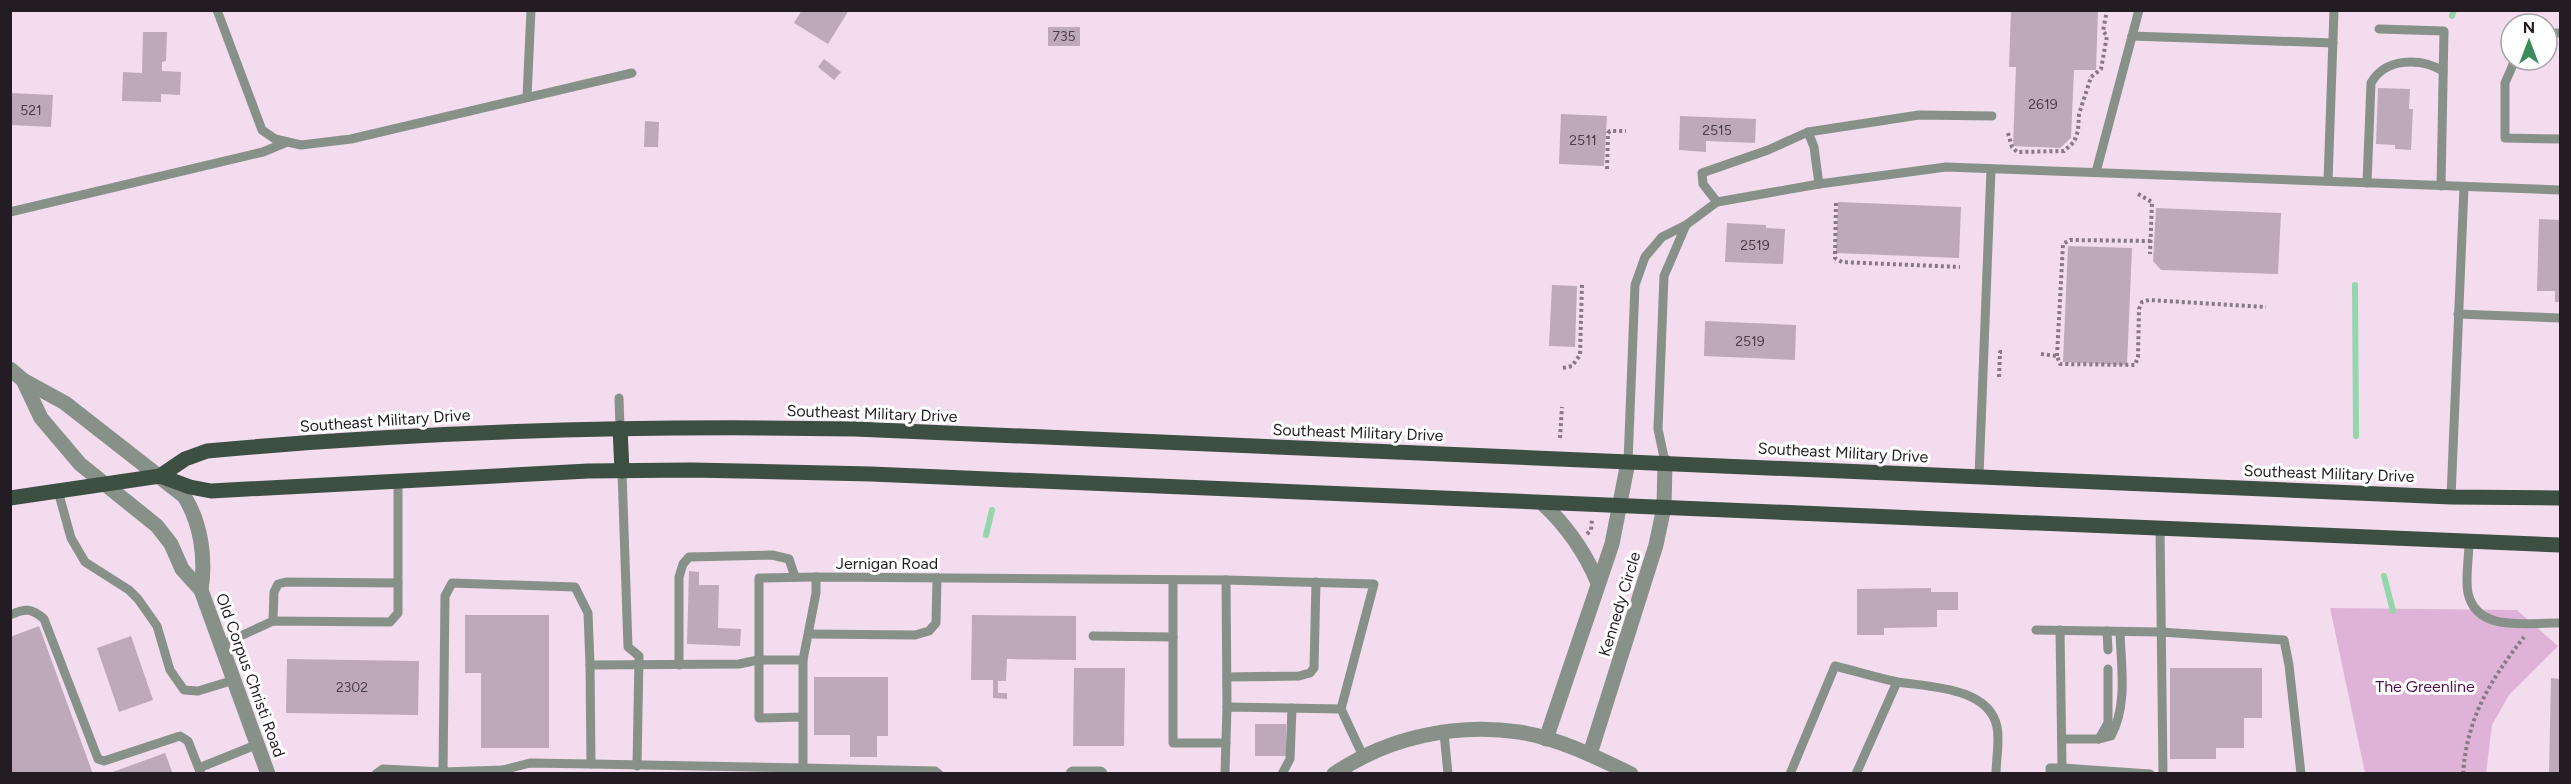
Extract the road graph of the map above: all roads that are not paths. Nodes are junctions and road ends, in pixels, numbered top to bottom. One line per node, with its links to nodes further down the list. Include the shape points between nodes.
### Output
1 (217, 10): 15 (lane, via 262,130)
2 (531, 10): 11 (lane)
3 (2139, 10): 6 (lane)
4 (2334, 10): 7 (lane)
5 (2379, 29): 8 (lane, via 2444,32)
6 (2132, 36): 7 (lane); 17 (lane)
7 (2333, 43): 18 (lane)
8 (2443, 71): 19 (lane, via 2431,64 2395,63 2376,74 2371,83); 21 (lane)
9 (2510, 72): 14 (lane, via 2505,83 2505,138)
10 (632, 73): 11 (lane)
11 (527, 97): 15 (lane, via 351,139 301,145)
12 (1992, 116): 13 (lane, via 1919,115)
13 (1808, 132): 20 (lane); 24 (lane, via 1702,173 1703,184)
14 (2560, 139)
15 (288, 142): 25 (lane, via 252,155)
16 (1990, 169): 17 (lane); 20 (lane, via 1946,167); 37 (lane)
17 (2096, 172): 18 (lane)
18 (2328, 181): 19 (lane)
19 (2367, 183): 21 (lane)
20 (1819, 184): 24 (lane)
21 (2441, 186): 22 (lane)
22 (2464, 187): 23 (lane); 27 (lane)
23 (2560, 190)
24 (1717, 202): 26 (lane)
25 (10, 212)
26 (1686, 225): 33 (lane, via 1662,237 1645,257 1635,285); 34 (lane, via 1664,276 1658,429)
27 (2458, 314): 28 (lane); 41 (lane)
28 (2560, 318)
29 (10, 369): 30 (street, Old Corpus Christi Road)
30 (23, 380): 36 (street, Old Corpus Christi Road, via 65,403); 39 (street, Old Corpus Christi Road, via 41,418 80,464)
31 (619, 398): 32 (lane)
32 (620, 428): 33 (main road, Southeast Military Drive, via 855,429); 35 (main road); 36 (main road, Southeast Military Drive, via 390,436 207,451 185,459)
33 (1628, 462): 34 (main road, Southeast Military Drive); 45 (street, Kennedy Circle)
34 (1665, 462): 37 (main road, Southeast Military Drive); 46 (street, Kennedy Circle)
35 (622, 471): 38 (main road, Southeast Military Drive); 44 (main road, Southeast Military Drive, via 871,474); 74 (lane, via 628,647)
36 (160, 476): 38 (main road, Southeast Military Drive, via 210,491); 39 (main road, Southeast Military Drive); 58 (street, Old Corpus Christi Road, via 184,496 195,513 204,569)
37 (1979, 476): 41 (main road, Southeast Military Drive)
38 (398, 480): 57 (lane)
39 (105, 484): 40 (main road, Southeast Military Drive); 58 (street, Old Corpus Christi Road, via 157,526 171,544 182,569)
40 (58, 491): 42 (main road, Southeast Military Drive); 79 (lane, via 71,538 85,562 138,599 157,626 170,670 184,690 198,692)
41 (2451, 496): 43 (main road, Southeast Military Drive)
42 (10, 498)
43 (2560, 498)
44 (1542, 503): 45 (main road, Southeast Military Drive); 56 (street, via 1577,543)
45 (1619, 506): 46 (main road, Southeast Military Drive); 56 (street, Kennedy Circle, via 1612,544)
46 (1664, 507): 47 (main road, Southeast Military Drive); 91 (street, Kennedy Circle, via 1653,556)
47 (2160, 528): 48 (main road, Southeast Military Drive); 66 (lane)
48 (2469, 542): 49 (main road, Southeast Military Drive); 61 (lane, via 2468,592 2475,610 2486,619 2504,623)
49 (2560, 545)
50 (795, 577): 51 (lane); 72 (lane, via 759,578); 76 (lane, via 789,558 689,557 679,577)
51 (816, 577): 52 (lane, Jernigan Road); 67 (lane, Jernigan Road)
52 (937, 578): 53 (lane, Jernigan Road); 67 (lane, via 936,623 929,631 915,635)
53 (1173, 580): 54 (lane, Jernigan Road); 69 (lane)
54 (1226, 580): 55 (lane, Jernigan Road); 78 (lane)
55 (1316, 582): 78 (lane, via 1314,668 1310,673); 83 (lane, Jernigan Road, via 1374,584)
56 (1598, 583): 86 (street, Kennedy Circle)
57 (398, 584): 60 (lane, via 278,584); 60 (lane, via 398,614 390,622)
58 (201, 590): 70 (street, Old Corpus Christi Road)
59 (10, 615): 99 (lane, via 29,609 44,619 98,759 104,761 180,736 188,741)
60 (273, 621): 70 (lane)
61 (2560, 623)
62 (2036, 630): 63 (lane)
63 (2060, 630): 64 (lane); 87 (lane)
64 (2107, 631): 65 (lane); 71 (lane)
65 (2120, 632): 66 (lane); 88 (lane, via 2119,721 2111,736)
66 (2160, 632): 118 (lane); 119 (lane, via 2284,640)
67 (810, 634): 73 (lane, Jernigan Road)
68 (1093, 636): 69 (lane)
69 (1173, 637): 89 (lane, via 1173,743)
70 (221, 645): 79 (street, Old Corpus Christi Road)
71 (2108, 650)
72 (759, 660): 73 (lane); 76 (lane); 84 (lane, via 759,718)
73 (803, 660): 84 (lane, Jernigan Road)
74 (639, 661): 75 (lane); 76 (lane); 94 (lane)
75 (590, 665): 93 (lane); 100 (lane, via 588,613 574,587 452,584 445,596)
76 (679, 665)
77 (2108, 669): 88 (lane, via 2108,723)
78 (1227, 677): 81 (lane)
79 (234, 680): 90 (street, Old Corpus Christi Road)
80 (1897, 682): 113 (lane, via 1835,666); 114 (lane); 115 (lane, via 1955,690 1989,711 1997,727)
81 (1227, 707): 82 (lane); 89 (lane)
82 (1292, 708): 83 (lane); 109 (lane, via 1290,759)
83 (1341, 709): 92 (lane)
84 (802, 717): 95 (lane, Jernigan Road)
85 (1444, 733): 86 (street, via 1489,730); 92 (street, via 1403,740); 111 (lane)
86 (1546, 739): 91 (street)
87 (2062, 739): 88 (lane); 96 (lane)
88 (2099, 739)
89 (1226, 743): 108 (lane)
90 (258, 744): 99 (lane); 103 (street, Old Corpus Christi Road)
91 (1590, 754): 112 (street)
92 (1363, 756): 110 (street)
93 (591, 764): 94 (lane); 101 (lane, via 530,763)
94 (637, 766): 97 (lane)
95 (803, 768): 98 (lane); 105 (lane)
96 (2062, 768): 102 (lane); 116 (lane, via 2050,768)
97 (658, 770): 98 (lane)
98 (772, 770)
99 (200, 771)
100 (443, 772): 101 (lane); 104 (lane, via 383,769)
101 (503, 772)
102 (2110, 772): 117 (lane)
103 (268, 774)
104 (376, 774)
105 (939, 774)
106 (1073, 774): 107 (street)
107 (1100, 774)
108 (1225, 774)
109 (1282, 774)
110 (1334, 774)
111 (1448, 774)
112 (1631, 774)
113 (1790, 774)
114 (1856, 774)
115 (1996, 774)
116 (2050, 774)
117 (2150, 774)
118 (2163, 774)
119 (2301, 774)

